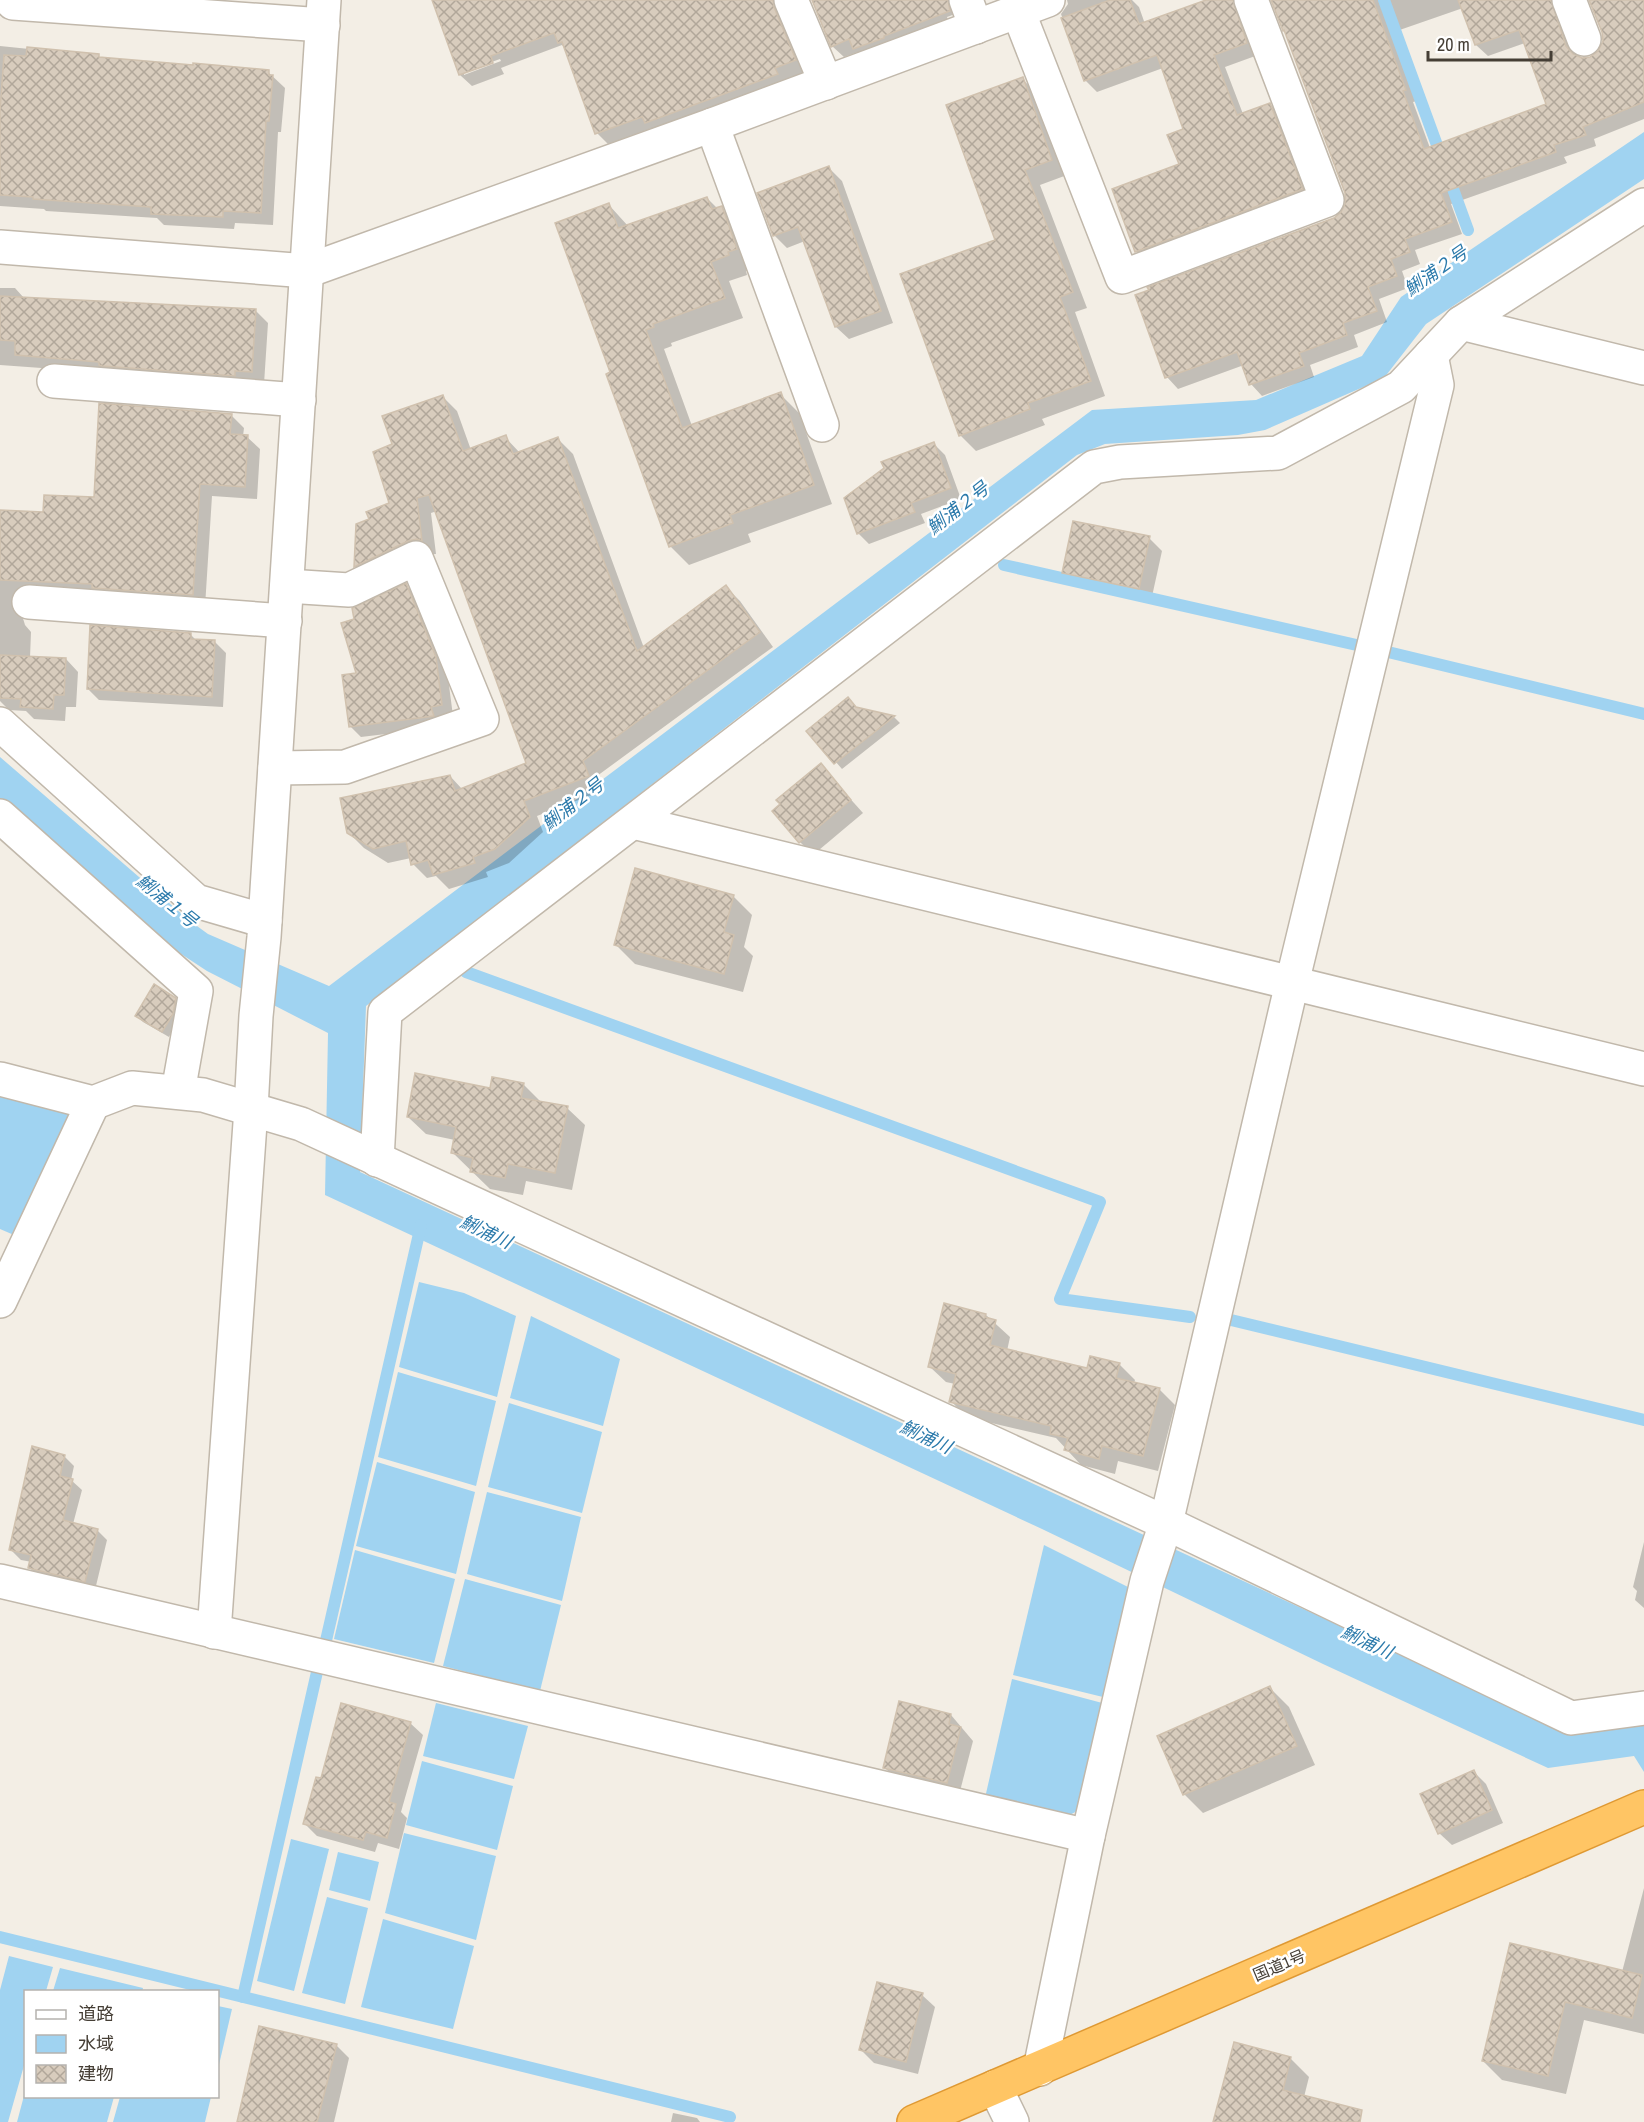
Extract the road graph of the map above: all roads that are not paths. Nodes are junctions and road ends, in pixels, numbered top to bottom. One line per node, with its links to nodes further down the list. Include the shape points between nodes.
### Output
1 (791, 0): 10 (street)
2 (1048, 0): 6 (street)
3 (1251, 0): 6 (street, via 1327,200 1122,277)
4 (1569, 0): 9 (street)
5 (13, 3): 7 (street)
6 (1018, 11): 8 (street)
7 (323, 12): 14 (street)
8 (971, 13): 10 (street)
9 (1584, 39)
10 (826, 83): 11 (street)
11 (712, 125): 14 (street); 20 (street)
12 (1644, 205): 15 (street)
13 (0, 247): 14 (street)
14 (307, 271): 19 (street)
15 (1461, 323): 16 (street); 17 (street)
16 (1431, 355): 27 (street, via 1401,387 1278,453 1120,462 1094,467); 29 (street, via 1437,385)
17 (1644, 368)
18 (54, 381): 19 (street)
19 (299, 400): 21 (street)
20 (822, 425)
21 (287, 586): 23 (street); 25 (street, via 349,590 416,558 482,719 345,767)
22 (29, 602): 23 (street)
23 (285, 621): 25 (street)
24 (0, 724): 28 (street, via 196,901)
25 (275, 768): 28 (street)
26 (0, 816): 32 (street, via 196,991)
27 (633, 822): 29 (street); 35 (street, via 385,1012)
28 (265, 929): 34 (street)
29 (1292, 983): 30 (street); 37 (street)
30 (1644, 1069)
31 (0, 1080): 33 (street)
32 (178, 1092): 33 (street, via 132,1088); 34 (street)
33 (93, 1103): 36 (street)
34 (251, 1109): 35 (street, via 301,1124); 39 (street)
35 (369, 1156): 37 (street)
36 (0, 1301)
37 (1163, 1530): 40 (street, via 1571,1718); 42 (street, via 1147,1581)
38 (0, 1581): 39 (street)
39 (214, 1632): 42 (street)
40 (1644, 1708)
41 (1643, 1808): 43 (highway, 国道1号)
42 (1088, 1836): 43 (street)
43 (1040, 2069): 44 (highway, 国道1号)
44 (995, 2087): 45 (highway, 国道1号); 46 (street)
45 (914, 2122)
46 (1012, 2122)

